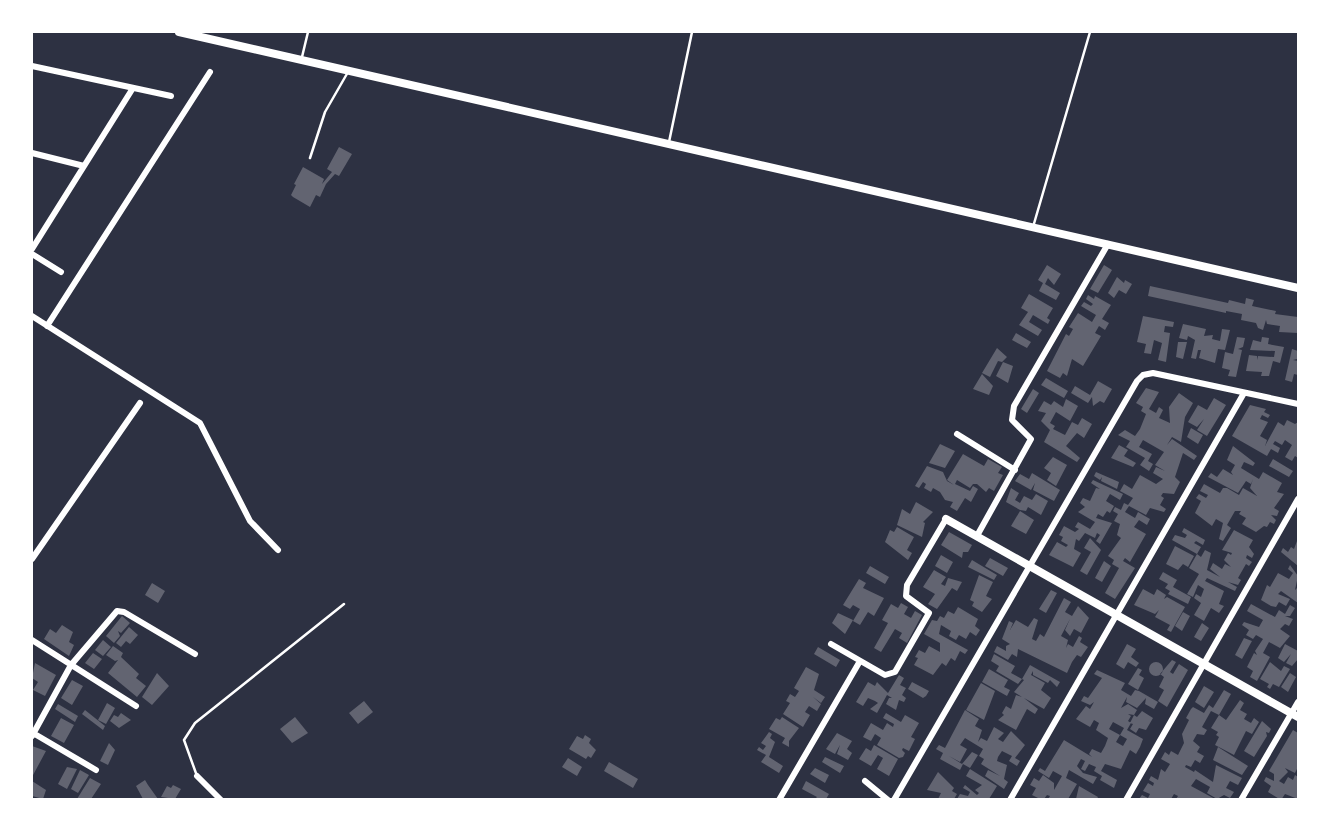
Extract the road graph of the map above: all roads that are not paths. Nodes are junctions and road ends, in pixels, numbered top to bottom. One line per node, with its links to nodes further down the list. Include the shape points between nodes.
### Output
1 (180, 32): 5 (street)
2 (308, 32): 5 (lane)
3 (692, 32): 11 (lane)
4 (1090, 32): 15 (lane)
5 (301, 60): 7 (street)
6 (32, 66): 9 (street)
7 (349, 71): 11 (street); 13 (lane, via 325,112)
8 (209, 72): 22 (street)
9 (133, 88): 10 (street); 14 (street)
10 (172, 96)
11 (669, 145): 15 (street)
12 (32, 153): 14 (street)
13 (310, 158)
14 (84, 166): 16 (street)
15 (1032, 227): 17 (street)
16 (35, 238): 18 (street)
17 (1108, 244): 20 (street); 27 (street, via 1014,406 1012,420 1031,439)
18 (32, 252): 19 (street)
19 (61, 272)
20 (1298, 288)
21 (32, 316): 22 (street)
22 (47, 326): 31 (street, via 200,423 250,521)
23 (1244, 393): 25 (street); 33 (street, via 1153,373 1143,375); 35 (street)
24 (139, 402): 32 (street)
25 (1298, 404)
26 (957, 434): 27 (street)
27 (1015, 470): 30 (street)
28 (1298, 499): 40 (street)
29 (946, 519): 30 (street); 39 (street, via 907,585 906,596 929,613 895,672 885,675)
30 (978, 534): 33 (street)
31 (278, 550)
32 (32, 559)
33 (1030, 564): 35 (street); 52 (street)
34 (344, 604): 47 (lane, via 195,723 184,740)
35 (1118, 615): 40 (street); 53 (street)
36 (32, 640): 41 (street)
37 (831, 644): 39 (street)
38 (195, 654): 41 (street, via 117,611)
39 (860, 661): 50 (street)
40 (1206, 664): 44 (street); 54 (street)
41 (71, 665): 43 (street); 45 (street)
42 (1298, 702): 44 (street)
43 (136, 706)
44 (1295, 715): 55 (street)
45 (32, 735): 46 (street)
46 (96, 770)
47 (197, 776): 49 (street)
48 (865, 781): 51 (street)
49 (221, 800)
50 (779, 800)
51 (888, 800)
52 (894, 800)
53 (1010, 800)
54 (1126, 800)
55 (1241, 800)

